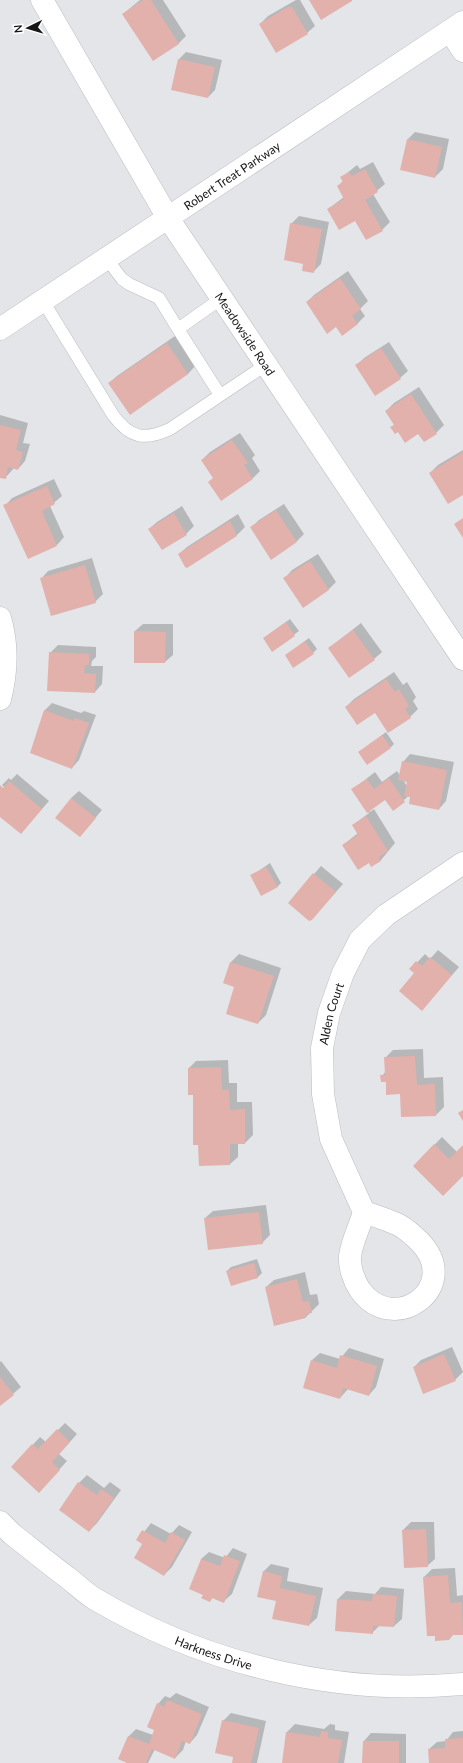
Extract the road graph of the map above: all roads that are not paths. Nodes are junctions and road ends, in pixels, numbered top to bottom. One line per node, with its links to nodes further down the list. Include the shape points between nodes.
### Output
1 (42, 0): 4 (street, Meadowside Road)
2 (456, 26): 3 (street); 4 (street, Robert Treat Parkway)
3 (463, 51)
4 (168, 218): 5 (street, Robert Treat Parkway); 6 (street, Meadowside Road)
5 (107, 259): 7 (street, Robert Treat Parkway); 8 (lane, via 122,279 159,298)
6 (222, 298): 8 (lane); 10 (street, Meadowside Road)
7 (43, 301): 9 (street, Robert Treat Parkway); 11 (lane, via 123,428 137,435 155,436 170,429)
8 (178, 329): 11 (lane)
9 (0, 330)
10 (267, 364): 11 (lane); 13 (street, Meadowside Road)
11 (220, 395)
12 (0, 618): 14 (street, via 6,644 6,664)
13 (463, 659)
14 (0, 699)
15 (463, 863): 16 (street, Alden Court, via 386,915 360,940 343,973 329,1013 322,1048 323,1094 331,1139)
16 (364, 1212): 16 (street, via 400,1225 429,1251 434,1263 432,1288 417,1303 392,1310 366,1298 357,1285 352,1273 350,1256)
17 (0, 1522): 18 (street, Harkness Drive, via 94,1598 137,1621 221,1656 263,1669 340,1683 431,1687)
18 (463, 1684)

